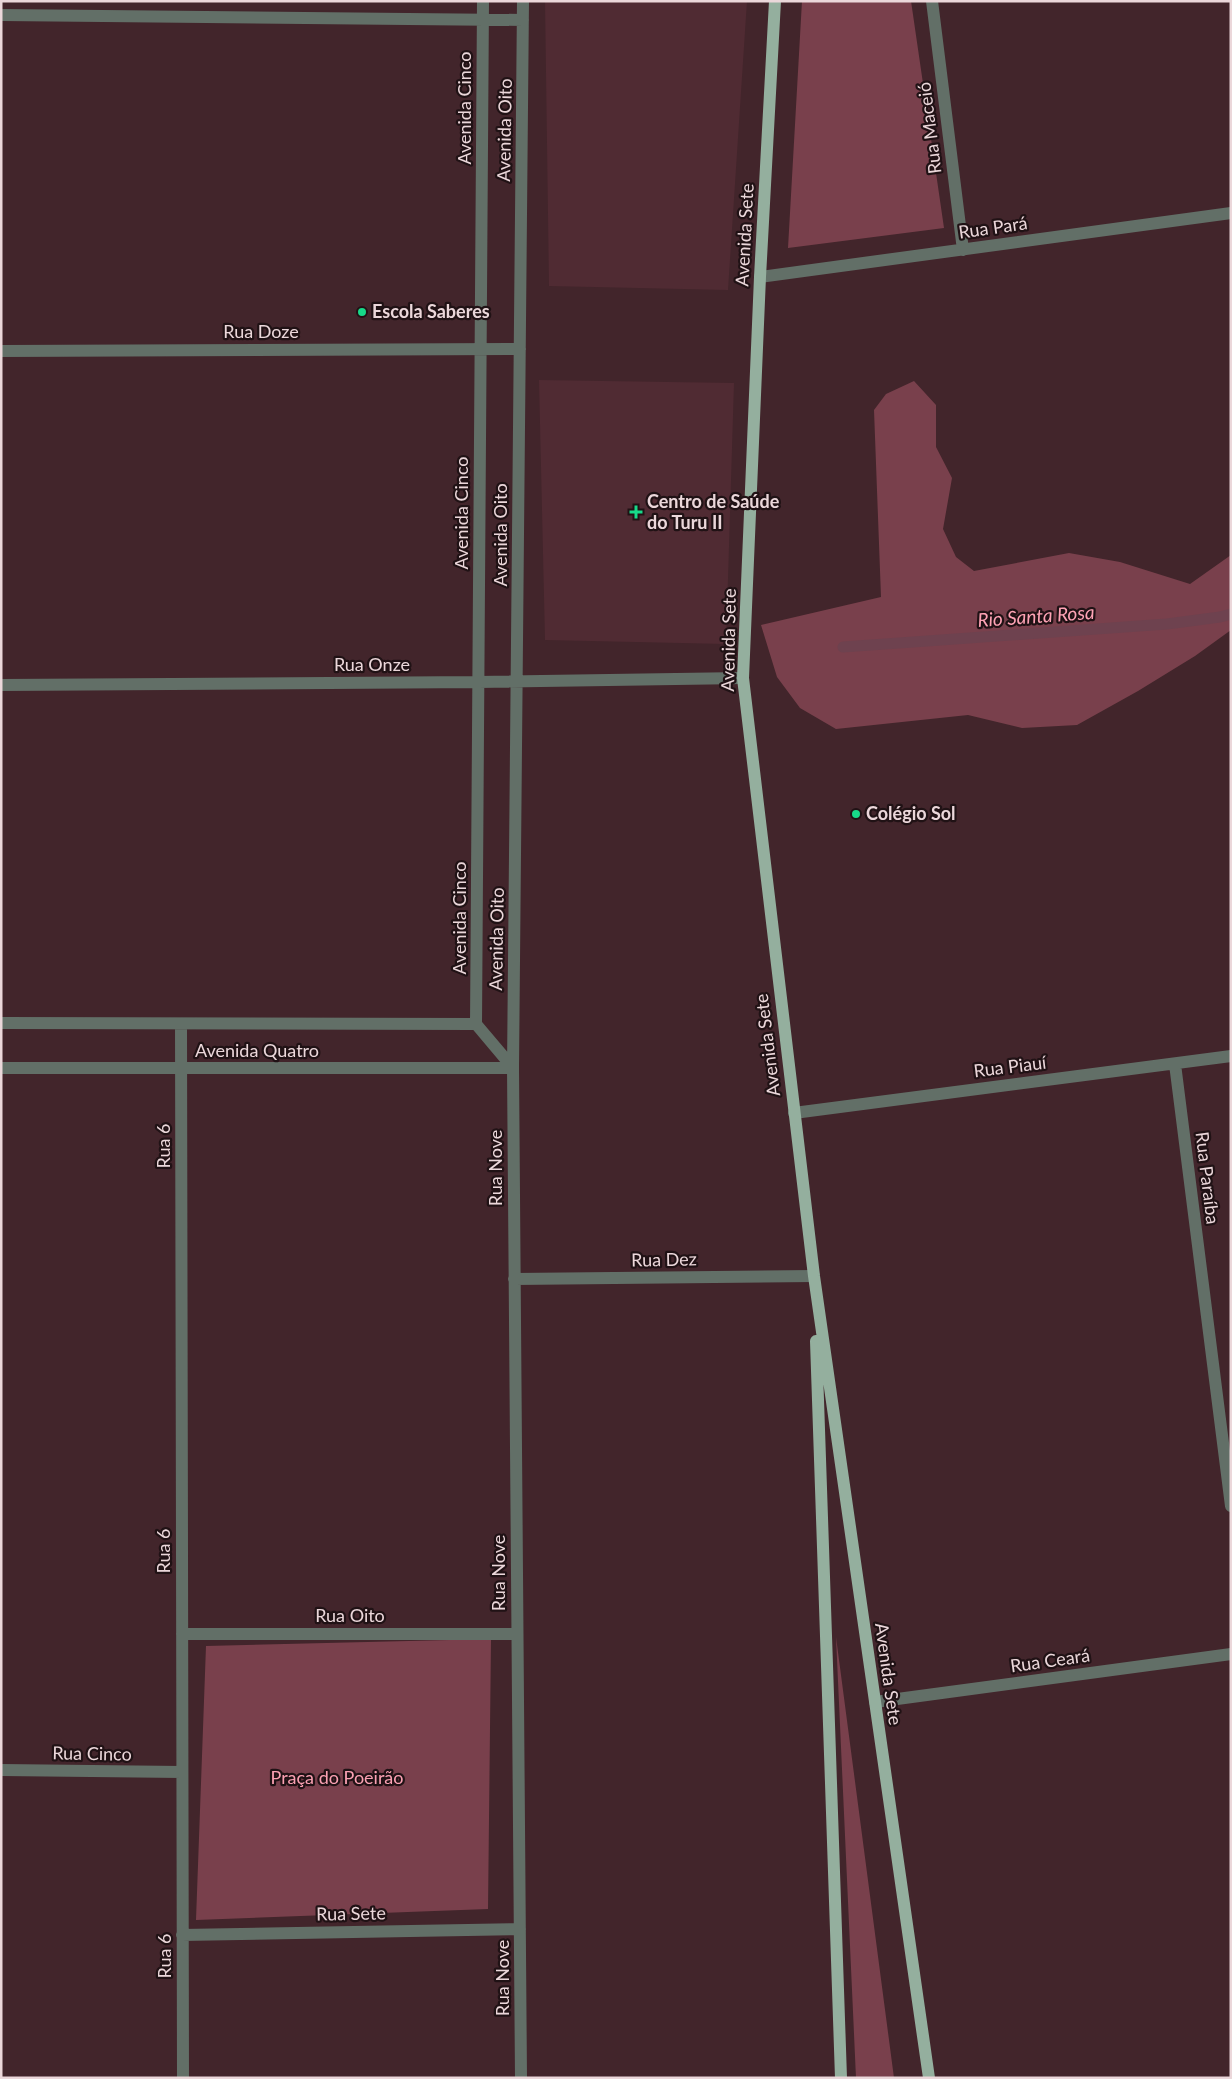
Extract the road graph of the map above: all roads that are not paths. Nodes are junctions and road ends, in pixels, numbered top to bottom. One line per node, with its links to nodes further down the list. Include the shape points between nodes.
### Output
1 (483, 1): 6 (street, Avenida Cinco)
2 (523, 1): 7 (street, Avenida Oito)
3 (775, 1): 10 (main road, Avenida Sete)
4 (932, 1): 9 (street, Rua Maceió)
5 (1, 15): 6 (street)
6 (483, 20): 7 (street); 11 (street, Avenida Cinco)
7 (523, 20): 12 (street, Avenida Oito)
8 (1231, 213): 9 (street, Rua Pará)
9 (963, 250): 10 (street, Rua Pará)
10 (760, 277): 14 (main road, Avenida Sete)
11 (481, 349): 12 (street, Rua Doze); 13 (street, Rua Doze); 16 (street, Avenida Cinco)
12 (520, 349): 15 (street, Avenida Oito)
13 (1, 351)
14 (743, 678): 15 (street, Rua Onze); 26 (main road, Avenida Sete)
15 (517, 681): 16 (street, Rua Onze); 25 (street, Avenida Oito)
16 (479, 682): 17 (street, Rua Onze); 20 (street, Avenida Cinco)
17 (1, 685)
18 (1, 1023): 19 (street, Avenida Quatro)
19 (181, 1024): 20 (street, Avenida Quatro); 24 (street, Rua 6)
20 (476, 1024): 25 (street)
21 (1231, 1056): 22 (street, Rua Piauí)
22 (1175, 1064): 26 (street, Rua Piauí); 29 (street, Rua Paraíba)
23 (1, 1068): 24 (street, Avenida Quatro)
24 (182, 1068): 25 (street, Avenida Quatro); 30 (street, Rua 6)
25 (513, 1068): 28 (street, Rua Nove)
26 (794, 1113): 27 (main road, Avenida Sete)
27 (814, 1276): 28 (street, Rua Dez); 33 (main road, Avenida Sete); 40 (main road, Avenida Sete)
28 (514, 1279): 31 (street, Rua Nove)
29 (1231, 1506)
30 (182, 1634): 31 (street, Rua Oito); 35 (street, Rua 6)
31 (517, 1634): 36 (street, Rua Nove)
32 (1231, 1654): 33 (street, Rua Ceará)
33 (875, 1702): 41 (main road, Avenida Sete)
34 (1, 1770): 35 (street, Rua Cinco)
35 (182, 1772): 37 (street, Rua 6)
36 (520, 1929): 37 (street, Rua Sete); 39 (street, Rua Nove)
37 (182, 1934): 38 (street, Rua 6)
38 (182, 2078)
39 (521, 2078)
40 (840, 2078)
41 (929, 2078)

